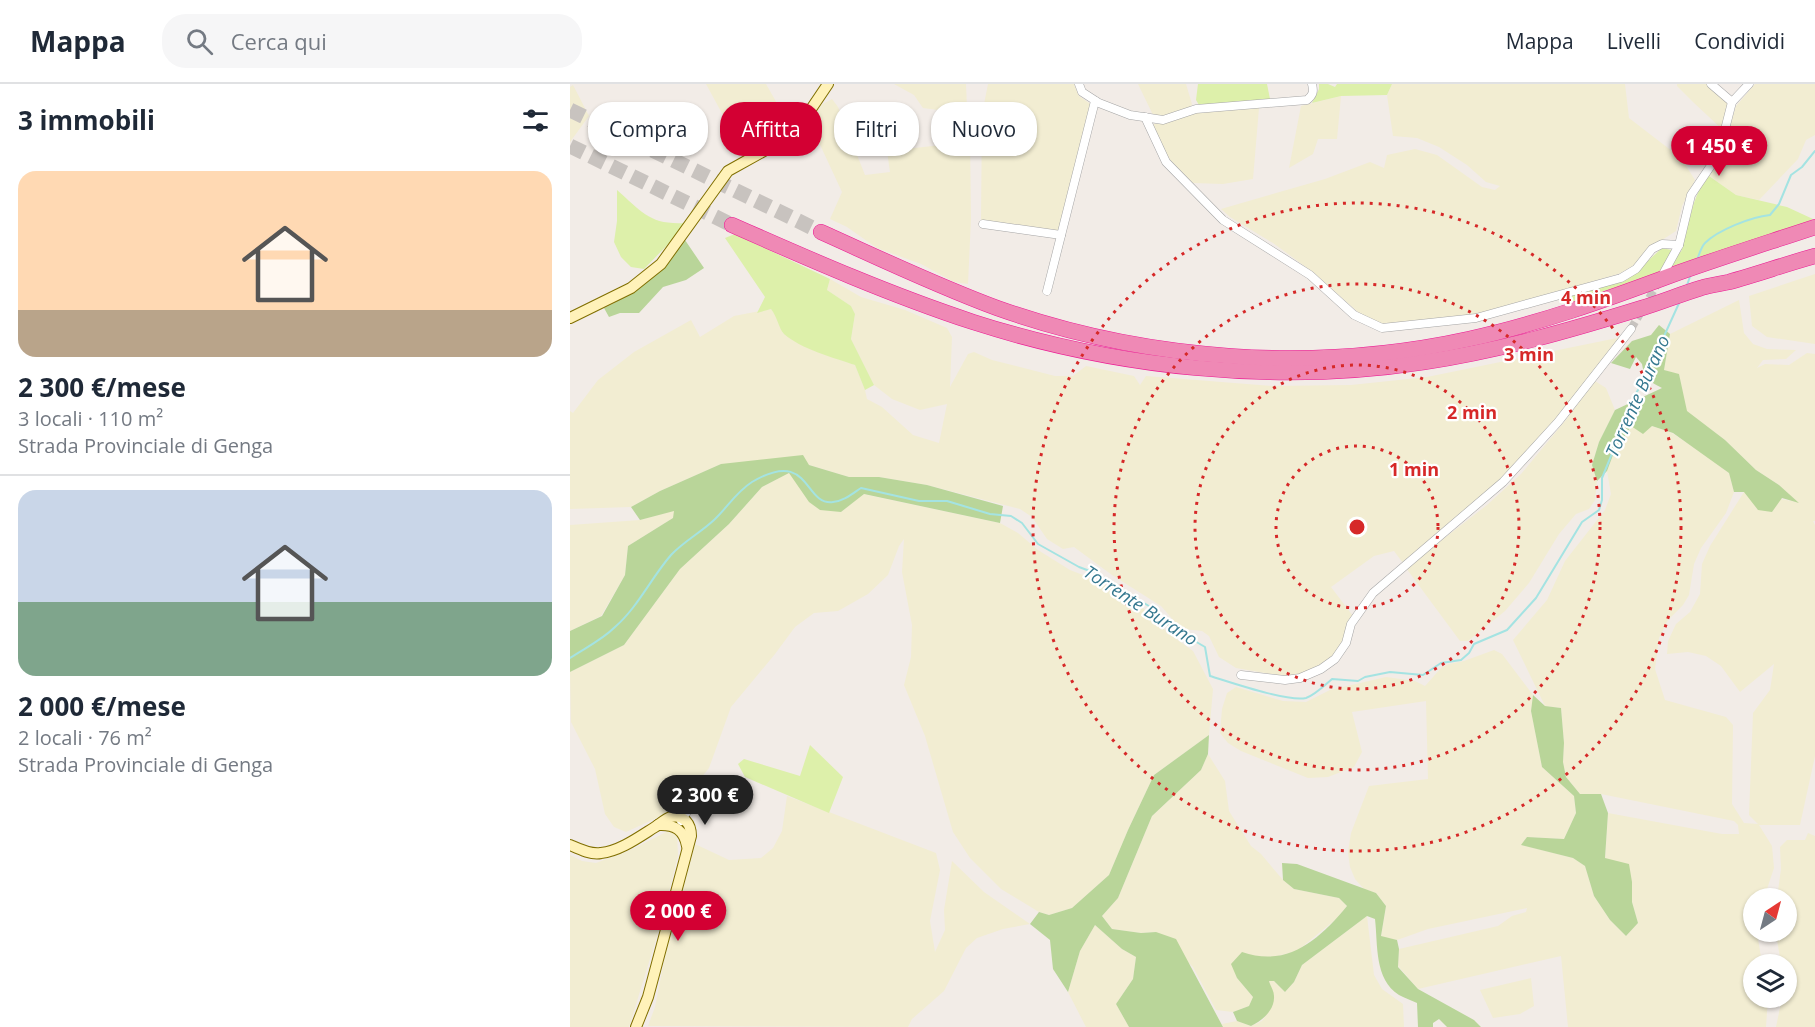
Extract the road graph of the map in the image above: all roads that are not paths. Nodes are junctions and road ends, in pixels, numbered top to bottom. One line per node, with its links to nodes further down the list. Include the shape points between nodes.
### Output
1 (828, 84): 18 (main road, via 803,121 780,142 728,171 661,264 632,288)
2 (1079, 84): 6 (street, via 1082,92)
3 (1312, 84): 8 (street, via 1314,90 1307,100 1196,109 1163,120)
4 (1712, 84): 7 (street)
5 (1749, 84): 7 (street)
6 (1095, 101): 8 (street); 13 (street)
7 (1732, 102): 14 (street, via 1720,146 1691,195)
8 (1145, 117): 14 (street, via 1166,162 1223,220 1310,275 1354,315 1382,328 1476,318 1621,278 1636,269 1652,249 1662,244)
9 (982, 224): 13 (street)
10 (732, 225): 15 (highway, via 922,304 1025,337 1182,366 1263,372 1316,372 1426,362 1509,345)
11 (1815, 227): 16 (highway)
12 (821, 232): 16 (highway, via 1000,309 1112,340 1248,357 1359,355 1467,339 1574,310)
13 (1060, 235): 17 (street)
14 (1679, 245): 16 (street)
15 (1815, 256)
16 (1668, 275)
17 (1047, 291)
18 (570, 318)
19 (1631, 328): 20 (street, via 1558,422 1503,482 1373,593 1354,618 1346,643 1335,659 1300,678)
20 (1241, 675)
21 (692, 804): 22 (street)
22 (680, 823): 23 (main road, via 672,817 621,847 602,853); 24 (main road, via 688,822 691,828 687,847 648,997)
23 (570, 845)
24 (636, 1027)

